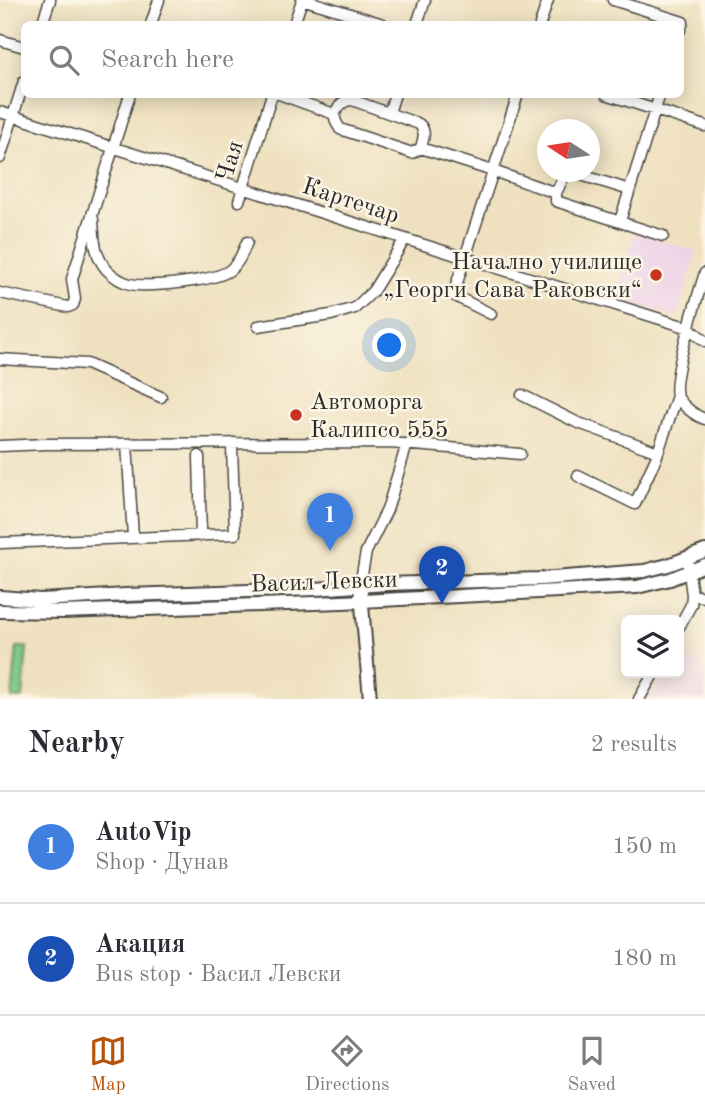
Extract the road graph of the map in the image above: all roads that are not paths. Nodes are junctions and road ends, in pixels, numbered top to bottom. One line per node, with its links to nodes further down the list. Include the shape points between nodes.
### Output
1 (50, 0): 8 (street)
2 (159, 0): 9 (street)
3 (304, 0): 10 (street); 11 (street)
4 (425, 0): 12 (street)
5 (548, 0): 13 (street)
6 (613, 0): 7 (street)
7 (633, 3): 14 (street)
8 (44, 21)
9 (152, 21)
10 (295, 21)
11 (373, 21)
12 (418, 21)
13 (541, 21)
14 (671, 21)
15 (0, 40): 16 (street)
16 (21, 46)
17 (21, 91): 29 (street)
18 (129, 98): 31 (street)
19 (271, 98): 37 (street, Чая)
20 (290, 98): 28 (street)
21 (394, 98): 27 (street)
22 (517, 98): 34 (street)
23 (618, 98): 25 (street)
24 (659, 98): 25 (street)
25 (655, 110): 30 (street); 38 (street)
26 (0, 112): 29 (street, Картечар)
27 (389, 113): 28 (street, via 346,100); 32 (street, via 423,127)
28 (334, 114): 32 (street, via 340,128 412,153)
29 (13, 117): 31 (street, Картечар); 33 (street)
30 (705, 126)
31 (113, 148): 37 (street, Картечар); 41 (street)
32 (421, 148): 34 (street)
33 (0, 158)
34 (493, 171): 39 (street); 46 (street)
35 (562, 182): 39 (street)
36 (600, 182): 38 (street)
37 (243, 188): 40 (street, Чая); 44 (street, Картечар)
38 (630, 191): 42 (street)
39 (556, 193): 42 (street, via 556,201)
40 (239, 201)
41 (92, 213): 45 (street, via 98,257 106,269 129,284 169,285 229,271); 48 (street, via 72,279 73,305)
42 (620, 221): 43 (street)
43 (663, 236)
44 (405, 239): 46 (street, Картечар); 50 (street, via 373,291 355,308)
45 (247, 242)
46 (466, 258): 49 (street, via 453,295); 51 (street, Картечар)
47 (705, 273): 51 (street)
48 (0, 293)
49 (491, 314)
50 (258, 326)
51 (689, 328): 52 (street); 55 (street)
52 (705, 341)
53 (0, 359): 56 (street, via 87,364)
54 (522, 395): 62 (street, via 576,422)
55 (677, 396): 57 (street); 62 (street)
56 (161, 397)
57 (705, 419)
58 (234, 443): 59 (street); 60 (street); 66 (street, via 235,534)
59 (127, 444): 61 (street); 67 (street)
60 (407, 444): 63 (street); 73 (street, via 387,510 366,552)
61 (0, 446)
62 (658, 452): 65 (street, via 635,504)
63 (520, 454)
64 (199, 456): 66 (street)
65 (578, 476)
66 (201, 536): 67 (street)
67 (133, 537): 68 (street)
68 (0, 543)
69 (705, 551): 70 (main road, Васил Левски)
70 (687, 558): 72 (street); 73 (main road, Васил Левски, via 621,573)
71 (705, 565): 72 (main road, Васил Левски)
72 (690, 571): 74 (street); 77 (main road, Васил Левски, via 637,587)
73 (360, 585): 75 (main road, Васил Левски, via 41,600); 77 (main road)
74 (692, 595): 76 (street); 79 (street)
75 (0, 597)
76 (705, 597)
77 (361, 600): 78 (main road, Васил Левски); 81 (main road)
78 (0, 611)
79 (684, 618)
80 (651, 678): 82 (street)
81 (370, 699)
82 (639, 699)

